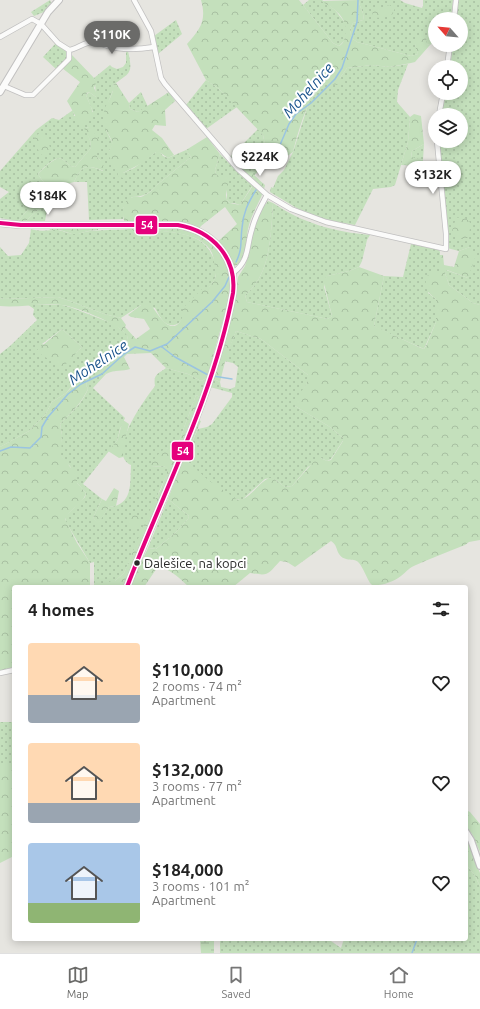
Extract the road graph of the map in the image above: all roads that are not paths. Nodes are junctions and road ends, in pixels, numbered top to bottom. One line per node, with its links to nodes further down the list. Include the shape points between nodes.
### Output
1 (59, 0): 5 (main road)
2 (134, 0): 7 (street, via 151,31)
3 (456, 0): 4 (street)
4 (455, 12)
5 (41, 24): 6 (street, via 32,19); 8 (street, via 58,43); 9 (main road)
6 (0, 37)
7 (154, 47): 8 (street, via 116,48 94,42); 12 (street, via 161,78 165,84 238,169)
8 (69, 50): 9 (street, via 69,58 33,95 25,95)
9 (4, 86): 10 (main road)
10 (0, 92)
11 (437, 148): 12 (street, via 446,249 326,222 291,209)
12 (267, 195): 14 (street, via 251,229 246,257 239,269)
13 (0, 223): 14 (street, via 184,226 200,232 217,244)
14 (233, 273): 15 (street, via 231,303 214,366 197,415)
15 (128, 585)
16 (12, 670): 17 (street)
17 (0, 673)
18 (468, 835): 19 (street)
19 (480, 866)

